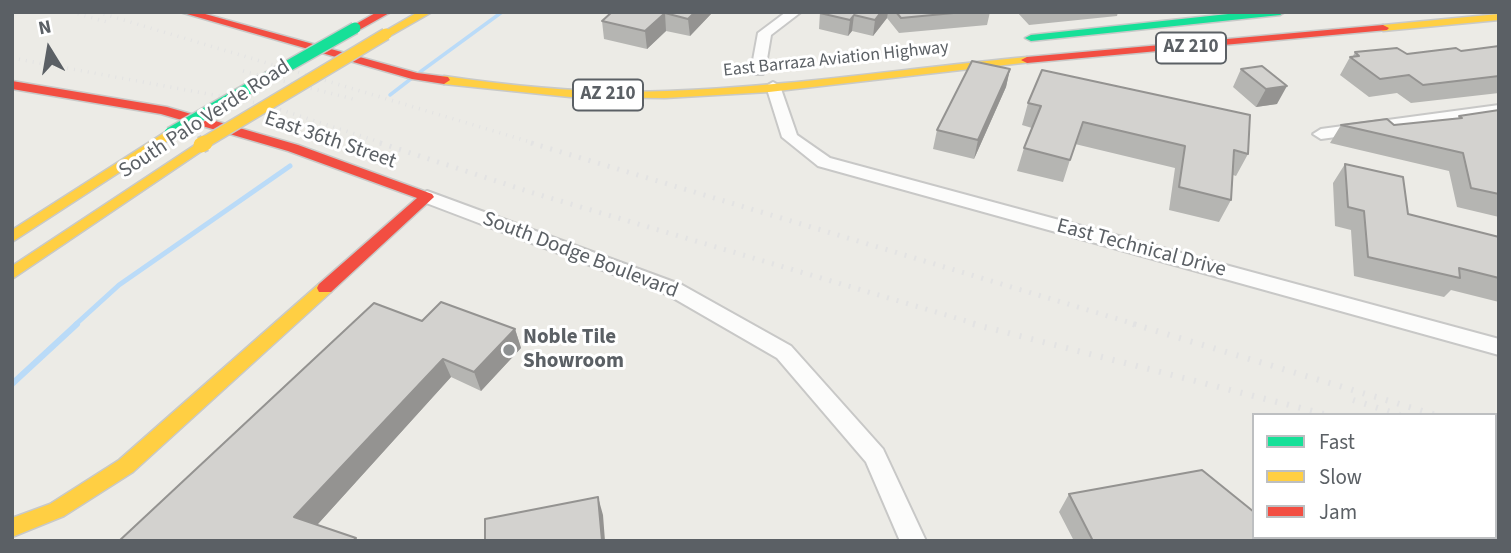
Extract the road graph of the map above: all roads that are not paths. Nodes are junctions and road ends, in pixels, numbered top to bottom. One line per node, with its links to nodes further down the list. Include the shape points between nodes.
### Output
1 (184, 12): 19 (main road, East Barraza Aviation Highway / AZ 210, via 389,69)
2 (386, 12): 25 (main road, South Palo Verde Road, bridge, via 170,134)
3 (427, 12): 11 (main road, South Palo Verde Road)
4 (795, 12): 15 (street, via 765,33)
5 (1280, 12): 12 (main road)
6 (1434, 12): 12 (main road, East Barraza Aviation Highway / AZ 210, via 1182,37)
7 (1495, 17): 17 (main road, East Barraza Aviation Highway / AZ 210)
8 (323, 31): 11 (main road)
9 (1499, 33): 10 (main road)
10 (1472, 36)
11 (387, 42): 26 (main road, South Palo Verde Road, bridge, via 201,145)
12 (1006, 44): 13 (main road, East Barraza Aviation Highway / AZ 210)
13 (971, 49)
14 (1165, 64): 17 (main road, via 1007,66)
15 (759, 71): 19 (main road, via 742,82 647,91)
16 (522, 73): 18 (main road, AZ 210)
17 (890, 74): 20 (main road, East Barraza Aviation Highway / AZ 210)
18 (607, 78)
19 (474, 85): 20 (main road, East Barraza Aviation Highway / AZ 210, via 615,95)
20 (773, 86): 27 (street, East Technical Drive, via 790,137 824,162)
21 (14, 87): 24 (main road, East 36th Street, via 163,110 293,148)
22 (1499, 110): 23 (street)
23 (1321, 134)
24 (427, 197): 28 (main road, via 126,466 77,500); 29 (street, South Dodge Boulevard, via 675,290 784,352 875,456)
25 (12, 236)
26 (12, 274)
27 (1499, 347)
28 (12, 527)
29 (913, 541)

